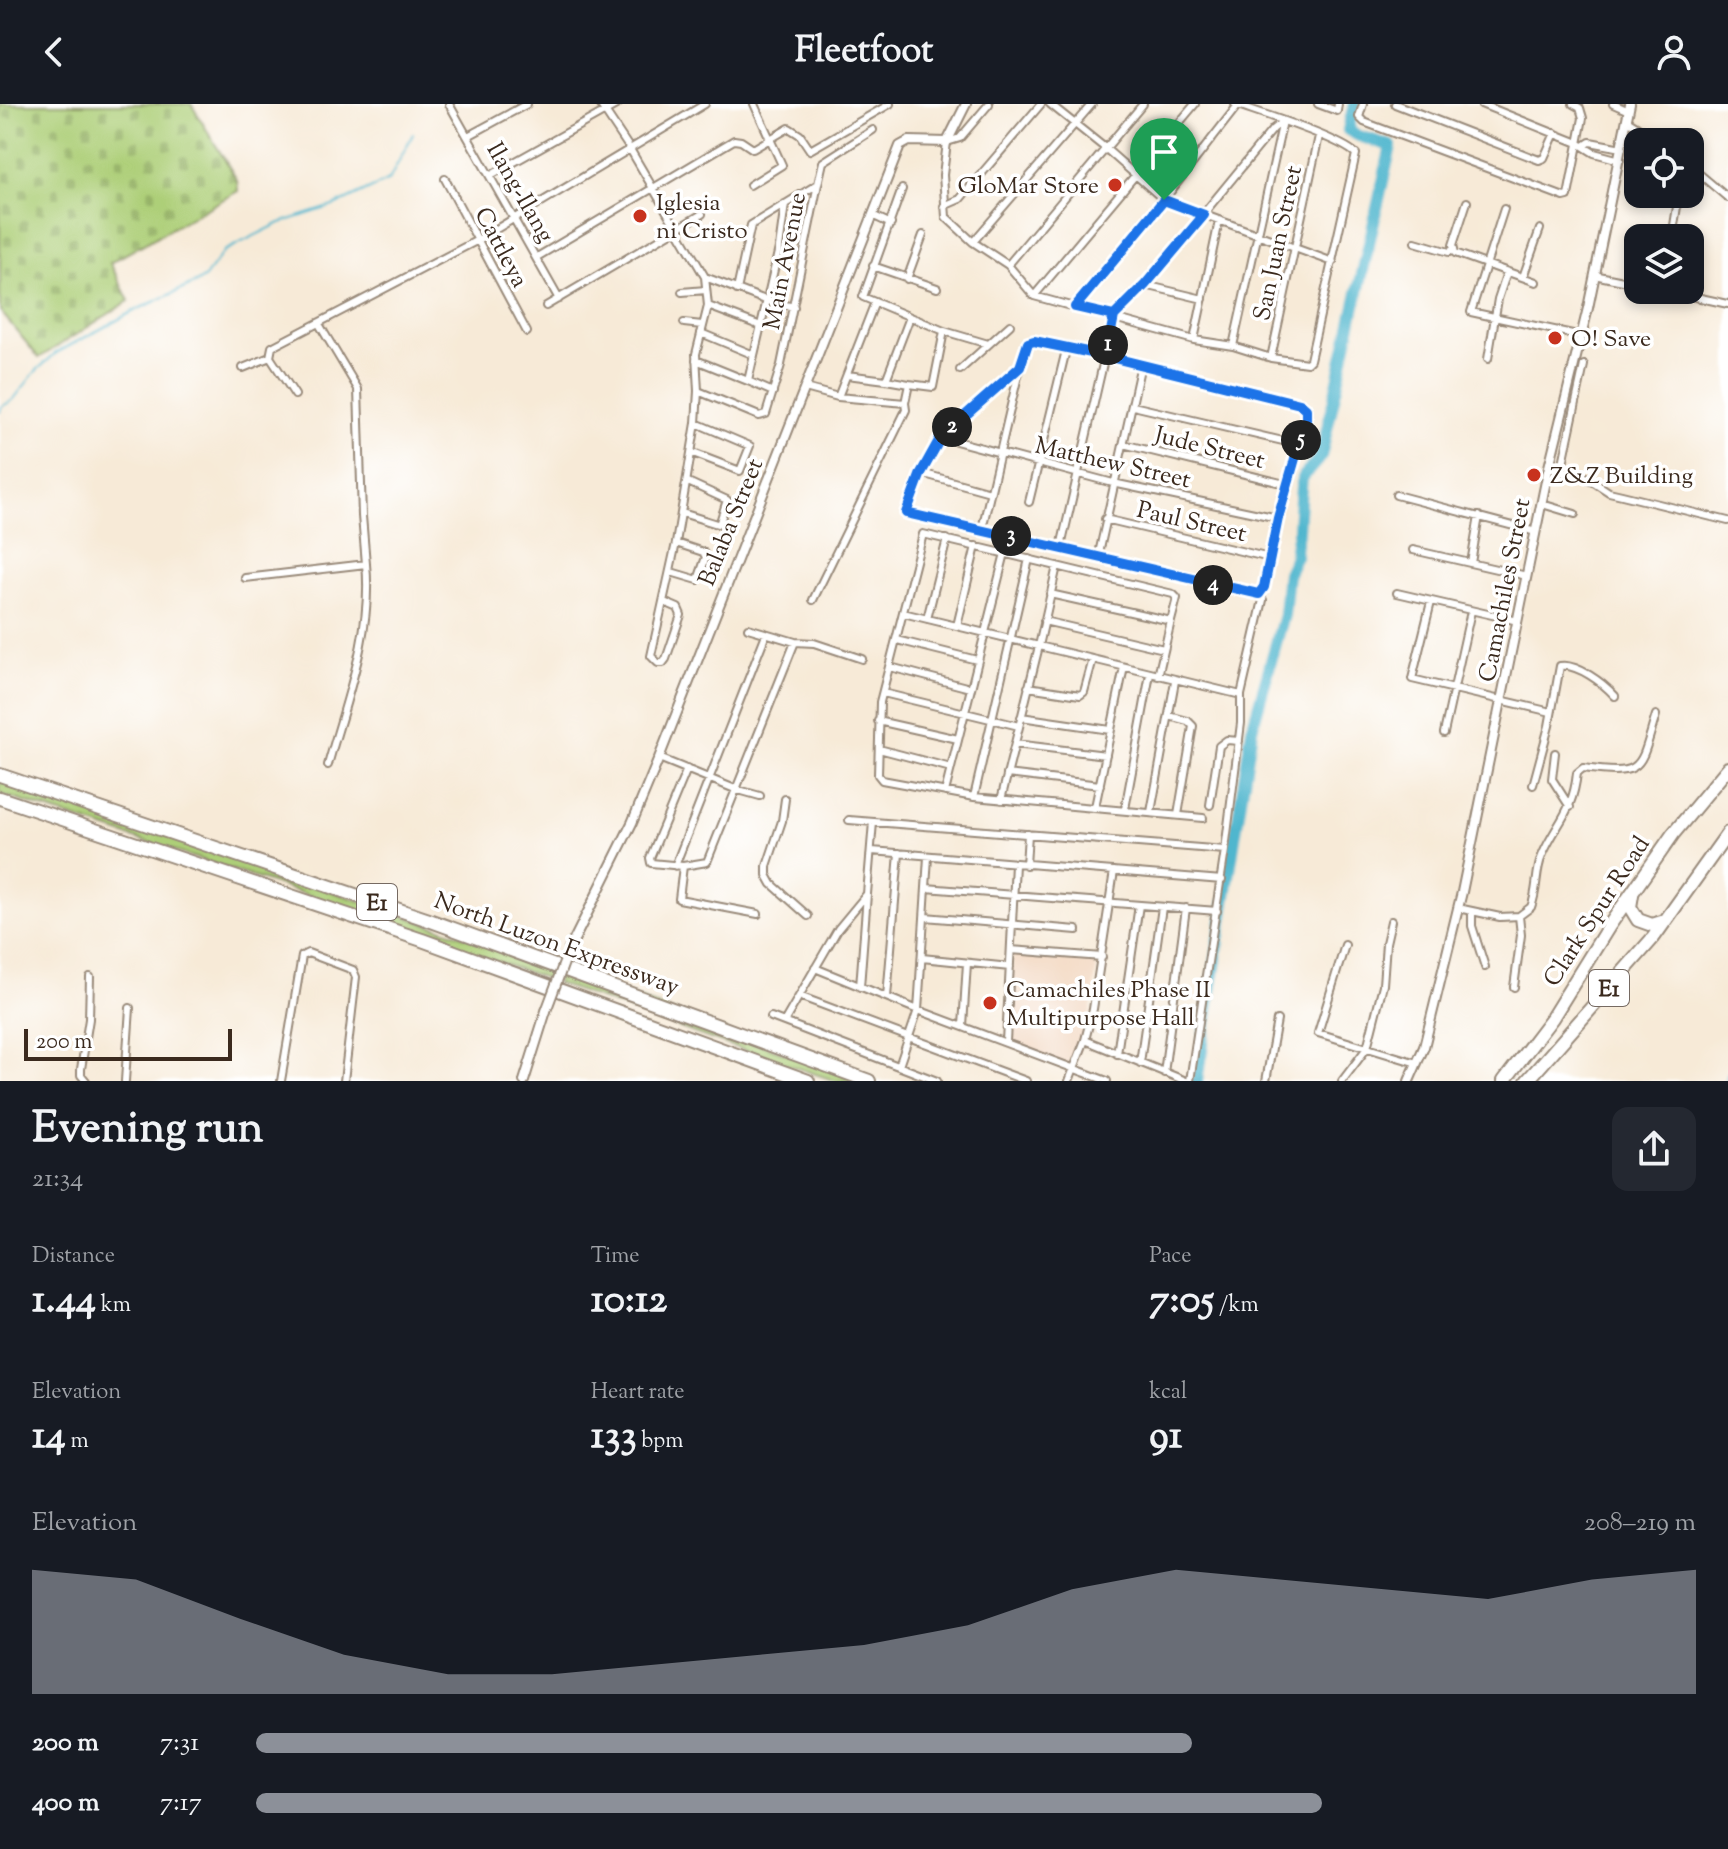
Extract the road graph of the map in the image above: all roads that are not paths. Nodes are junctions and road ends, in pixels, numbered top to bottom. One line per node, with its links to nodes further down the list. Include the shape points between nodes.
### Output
1 (449, 104): 30 (street, Ilang-Ilang)
2 (527, 104): 30 (street)
3 (600, 104): 23 (street)
4 (618, 104): 23 (street)
5 (705, 104): 37 (street)
6 (754, 104): 32 (street)
7 (890, 104): 32 (street, via 810,150 795,129)
8 (966, 104): 33 (street)
9 (989, 104): 33 (street, via 960,138)
10 (1041, 104): 51 (street, via 960,199)
11 (1050, 104): 26 (street)
12 (1092, 104): 26 (street)
13 (1143, 104): 35 (street)
14 (1195, 104): 40 (street)
15 (1318, 104): 16 (street, via 1337,111)
16 (1338, 104)
17 (1363, 104): 34 (street, via 1359,117 1364,122 1564,197)
18 (1395, 104): 29 (street, via 1539,160)
19 (1481, 104): 29 (street)
20 (1573, 104): 34 (street, via 1583,118)
21 (1613, 104): 24 (street)
22 (1236, 105): 25 (street); 48 (street)
23 (605, 112): 37 (street); 39 (street)
24 (1629, 112): 27 (street); 36 (street, Camachiles Street)
25 (1283, 121): 31 (street); 55 (street); 62 (street)
26 (1075, 124): 35 (street); 64 (street)
27 (1647, 128)
28 (873, 130): 43 (street, via 823,162)
29 (1555, 133): 34 (street)
30 (468, 136): 39 (street, Ilang-Ilang)
31 (1319, 136): 66 (street, San Juan Street); 69 (street, via 1354,152)
32 (771, 139): 44 (street, via 782,165); 45 (street, via 753,149 734,140)
33 (947, 142): 51 (street); 54 (street, Balaba Street, via 903,143)
34 (1581, 145): 36 (street); 38 (street)
35 (1105, 148): 40 (street); 71 (street)
36 (1622, 148): 38 (street, Camachiles Street)
37 (630, 149): 45 (street); 56 (street)
38 (1620, 160): 74 (street, Camachiles Street)
39 (491, 175): 56 (street, Ilang-Ilang)
40 (1136, 176): 48 (street); 85 (street)
41 (1704, 178): 47 (street)
42 (445, 179): 63 (street, Cattleya)
43 (818, 184): 50 (street, Main Avenue); 94 (street, Main Avenue)
44 (750, 185)
45 (652, 187): 59 (street); 68 (street)
46 (902, 189): 58 (street)
47 (1728, 198)
48 (1164, 200): 55 (street); 95 (street)
49 (1467, 202): 67 (street)
50 (785, 204): 83 (street, Main Avenue, via 751,225); 89 (street)
51 (944, 206): 64 (street, via 951,224)
52 (1504, 209): 70 (street)
53 (702, 214): 59 (street)
54 (872, 215): 58 (street); 127 (street, Balaba Street)
55 (1204, 215): 57 (street); 80 (street)
56 (514, 219): 63 (street); 68 (street, Ilang-Ilang)
57 (1219, 221): 62 (street); 87 (street)
58 (891, 224): 72 (street)
59 (676, 229): 75 (street); 86 (street)
60 (1540, 229): 76 (street)
61 (923, 235): 77 (street)
62 (1257, 235): 66 (street); 111 (street)
63 (478, 240): 100 (street); 105 (street, Cattleya)
64 (973, 242): 71 (street)
65 (1415, 242): 67 (street)
66 (1294, 249): 69 (street); 115 (street, San Juan Street)
67 (1454, 251): 70 (street)
68 (537, 257): 86 (street, Ilang-Ilang)
69 (1333, 262): 115 (street, via 1310,360)
70 (1486, 263): 73 (street); 98 (street, via 1471,312)
71 (1008, 265): 85 (street)
72 (873, 266): 77 (street); 90 (street, via 863,295)
73 (1507, 272): 76 (street); 98 (street)
74 (1594, 275): 78 (street); 107 (street, Camachiles Street)
75 (705, 277): 82 (street); 83 (street)
76 (1523, 277): 79 (street)
77 (907, 279): 81 (street)
78 (1624, 281)
79 (1536, 282)
80 (1145, 285): 87 (street); 96 (street)
81 (937, 288)
82 (706, 290): 84 (street); 93 (street)
83 (737, 290): 89 (street)
84 (682, 292)
85 (1034, 296): 95 (street)
86 (559, 299): 92 (street)
87 (1203, 299): 108 (street)
88 (1704, 299): 91 (street)
89 (768, 301): 94 (street); 103 (street)
90 (875, 302): 97 (street); 123 (street)
91 (1728, 304)
92 (546, 306)
93 (708, 306): 101 (street); 103 (street)
94 (794, 307): 129 (street, Main Avenue)
95 (1075, 307): 96 (street)
96 (1114, 316): 108 (street); 113 (street)
97 (910, 317): 104 (street); 124 (street)
98 (1496, 318): 107 (street); 116 (street)
99 (684, 323): 101 (street)
100 (319, 324): 114 (street, via 272,347); 168 (street, via 358,389)
101 (702, 325): 106 (street)
102 (1010, 325): 109 (street)
103 (761, 326): 112 (street)
104 (944, 331): 109 (street); 126 (street, via 933,387)
105 (527, 332)
106 (701, 333): 112 (street); 117 (street)
107 (1582, 336): 149 (street, Camachiles Street)
108 (1194, 340): 111 (street)
109 (988, 344): 122 (street)
110 (1067, 346): 113 (street); 120 (street, via 1034,341 1026,346); 140 (street)
111 (1233, 346): 115 (street)
112 (754, 355): 125 (street)
113 (1106, 356): 118 (street); 141 (street)
114 (270, 357): 121 (street); 130 (street)
115 (1271, 358)
116 (1488, 359)
117 (696, 360): 125 (street); 128 (street)
118 (1141, 364): 133 (street); 137 (street, via 1300,404 1307,415)
119 (1584, 365): 155 (street, via 1563,473 1586,477 1609,492)
120 (1020, 367): 135 (street); 139 (street)
121 (243, 368)
122 (960, 370)
123 (847, 375): 124 (street); 131 (street)
124 (886, 380): 126 (street)
125 (748, 381): 129 (street)
126 (909, 384): 132 (street)
127 (805, 388): 131 (street); 224 (street, Balaba Street)
128 (698, 391): 129 (street, via 761,417); 134 (street)
129 (773, 392)
130 (295, 395)
131 (838, 397): 132 (street)
132 (905, 403): 176 (street, via 904,418)
133 (1133, 406): 136 (street); 137 (street)
134 (696, 423): 138 (street); 138 (street, via 749,444 750,451 737,470)
135 (941, 437): 139 (street, Matthew Street); 142 (street)
136 (1123, 444): 144 (street); 145 (street, Jude Street)
137 (1300, 445): 145 (street)
138 (693, 453): 143 (street)
139 (1001, 454): 140 (street, Matthew Street); 146 (street)
140 (1038, 463): 141 (street, Matthew Street); 148 (street)
141 (1077, 472): 144 (street, Matthew Street); 161 (street)
142 (921, 473): 146 (street); 156 (street, via 906,513)
143 (688, 482): 150 (street); 150 (street, via 727,500 717,524)
144 (1113, 483): 153 (street, Matthew Street); 154 (street)
145 (1289, 485): 153 (street)
146 (990, 492): 156 (street)
147 (1396, 495): 152 (street)
148 (1029, 502)
149 (1542, 504): 151 (street); 157 (street, Camachiles Street)
150 (682, 513): 159 (street)
151 (1575, 514)
152 (1479, 516): 157 (street); 167 (street)
153 (1278, 518): 165 (street)
154 (1105, 519): 164 (street); 165 (street, Paul Street)
155 (1728, 521)
156 (982, 529): 161 (street)
157 (1536, 532): 171 (street, Camachiles Street)
158 (947, 539): 160 (street); 180 (street, via 920,536); 181 (street)
159 (676, 543): 170 (street); 170 (street, via 706,557 696,581)
160 (976, 546): 163 (street); 185 (street)
161 (1061, 547): 164 (street)
162 (1413, 550): 167 (street)
163 (1005, 553): 166 (street); 187 (street)
164 (1098, 558): 175 (street)
165 (1270, 558): 175 (street, via 1264,587)
166 (1029, 559): 169 (street); 190 (street)
167 (1471, 563): 171 (street)
168 (366, 564): 172 (street); 225 (street, via 364,630)
169 (1057, 566): 174 (street); 183 (street, via 1175,595)
170 (671, 572): 177 (street)
171 (1527, 576): 184 (street, Camachiles Street)
172 (245, 578)
173 (1397, 593): 178 (street)
174 (1050, 594): 182 (street); 183 (street)
175 (1256, 594): 205 (street, via 1263,600)
176 (813, 600)
177 (664, 602): 177 (street, via 651,656 662,664 681,615)
178 (1431, 602): 179 (street); 203 (street, via 1412,679)
179 (1471, 611): 184 (street); 203 (street)
180 (903, 613): 181 (street); 189 (street)
181 (927, 619): 185 (street)
182 (1044, 621): 192 (street); 193 (street)
183 (1171, 621): 193 (street)
184 (1518, 621): 207 (street, Camachiles Street)
185 (957, 626): 187 (street)
186 (748, 628): 188 (street)
187 (985, 633): 190 (street); 196 (street)
188 (766, 634): 191 (street); 231 (street)
189 (897, 640): 196 (street); 197 (street)
190 (1011, 640): 192 (street); 213 (street)
191 (795, 642): 194 (street); 234 (street)
192 (1039, 646): 195 (street); 201 (street)
193 (1164, 649): 199 (street)
194 (862, 659)
195 (1093, 659): 198 (street); 201 (street, via 1080,695)
196 (977, 660): 202 (street)
197 (890, 667): 202 (street); 204 (street)
198 (1124, 667): 199 (street); 216 (street)
199 (1154, 675): 200 (street); 244 (street)
200 (1175, 681): 205 (street); 211 (street)
201 (1028, 687): 212 (street)
202 (970, 688): 209 (street)
203 (1454, 688): 207 (street); 217 (street)
204 (883, 693): 209 (street); 214 (street)
205 (1241, 695): 219 (street)
206 (1615, 696): 208 (street, via 1604,684 1562,664)
207 (1502, 698): 208 (street); 269 (street, Camachiles Street)
208 (1551, 712): 233 (street)
209 (964, 713): 213 (street); 218 (street)
210 (1656, 715): 243 (street, via 1641,762 1624,772 1579,769)
211 (1169, 716): 245 (street); 246 (street, via 1193,726)
212 (1021, 717): 215 (street); 216 (street)
213 (991, 719): 215 (street); 237 (street)
214 (878, 721): 218 (street); 221 (street)
215 (1019, 726): 220 (street)
216 (1110, 730): 223 (street)
217 (1444, 733)
218 (958, 739): 226 (street)
219 (1239, 741): 241 (street, via 1224,740 1219,746); 252 (street)
220 (1015, 744): 223 (street); 229 (street)
221 (879, 749): 226 (street); 235 (street, via 879,779)
222 (1555, 753): 243 (street, via 1552,779)
223 (1106, 755): 232 (street)
224 (659, 758): 228 (street); 314 (street, Balaba Street, bridge, via 568,952)
225 (328, 765)
226 (951, 768): 235 (street)
227 (1728, 768): 262 (highway, Clark Spur Road / E1)
228 (687, 769): 231 (street); 258 (street, via 649,861)
229 (1007, 774): 232 (street); 240 (street)
230 (0, 775): 316 (highway, North Luzon Expressway / E1, via 426,919)
231 (710, 778): 234 (street); 258 (street)
232 (1100, 785): 242 (street)
233 (1533, 785)
234 (735, 789): 236 (street); 258 (street, via 707,862)
235 (945, 792): 237 (street)
236 (760, 796)
237 (974, 797): 240 (street)
238 (0, 798): 315 (highway, North Luzon Expressway / E1, via 422,940)
239 (785, 799): 273 (street, via 767,871 772,884)
240 (1001, 800): 242 (street)
241 (1210, 805)
242 (1095, 807): 244 (street)
243 (1570, 807): 274 (street, via 1541,858 1531,907)
244 (1125, 809): 245 (street)
245 (1151, 812): 246 (street)
246 (1178, 815): 247 (street)
247 (1203, 818)
248 (849, 820): 249 (street)
249 (873, 822): 251 (street); 253 (street)
250 (1728, 833): 276 (highway, Clark Spur Road / E1)
251 (1028, 834): 252 (street); 257 (street)
252 (1225, 850): 260 (street)
253 (872, 851): 254 (street); 264 (street)
254 (899, 853): 255 (street); 292 (street)
255 (928, 857): 256 (street); 261 (street)
256 (1015, 864): 257 (street); 263 (street)
257 (1026, 865): 259 (street)
258 (679, 866): 272 (street, via 679,899)
259 (1114, 871): 260 (street); 265 (street)
260 (1222, 880): 270 (street)
261 (926, 888): 263 (street); 275 (street)
262 (1635, 888): 276 (highway, via 1630,907 1638,920 1652,925); 296 (highway, Clark Spur Road / E1)
263 (1014, 893): 265 (street); 278 (street)
264 (867, 894): 287 (street); 289 (street)
265 (1110, 902): 266 (street); 282 (street)
266 (1139, 905): 267 (street); 304 (street)
267 (1162, 907): 268 (street); 305 (street)
268 (1186, 908): 270 (street); 309 (street)
269 (1458, 908): 271 (street); 306 (street, Camachiles Street)
270 (1217, 911): 321 (street)
271 (1472, 911): 274 (street); 286 (street)
272 (758, 914)
273 (808, 916)
274 (1519, 916): 290 (street)
275 (925, 917): 278 (street); 283 (street)
276 (1670, 917): 327 (highway, Clark Spur Road / E1)
277 (1391, 921): 303 (street, via 1383,985)
278 (1013, 922): 279 (street); 281 (street)
279 (1077, 930)
280 (1345, 945): 303 (street, via 1318,1033)
281 (1011, 950): 282 (street); 285 (street)
282 (1102, 957): 301 (street)
283 (922, 958): 284 (street); 294 (street)
284 (967, 963): 285 (street); 299 (street)
285 (1010, 967): 302 (street)
286 (1485, 967)
287 (815, 968): 289 (street); 291 (street)
288 (90, 977): 310 (street, via 81,1069)
289 (860, 987): 292 (street)
290 (1514, 987)
291 (799, 996): 298 (street); 300 (street)
292 (887, 997): 294 (street)
293 (130, 1008): 311 (street)
294 (918, 1010): 299 (street); 300 (street)
295 (771, 1017): 298 (street)
296 (1552, 1018): 325 (highway, Clark Spur Road / E1); 326 (highway)
297 (1277, 1020): 322 (street)
298 (784, 1022): 307 (street)
299 (963, 1026): 302 (street)
300 (910, 1038): 307 (street); 318 (street)
301 (1085, 1040): 304 (street); 308 (street)
302 (1006, 1042): 308 (street)
303 (1367, 1048): 306 (street); 323 (street)
304 (1117, 1054): 305 (street)
305 (1140, 1063): 309 (street)
306 (1417, 1063): 324 (street, Camachiles Street)
307 (899, 1066): 317 (street)
308 (1074, 1068): 319 (street); 320 (street)
309 (1164, 1073): 321 (street)
310 (86, 1081)
311 (125, 1081)
312 (281, 1081): 313 (street, via 296,980 302,956 308,953 353,970 356,977)
313 (344, 1081)
314 (524, 1081)
315 (808, 1081)
316 (869, 1081)
317 (937, 1081)
318 (1026, 1081)
319 (1069, 1081)
320 (1107, 1081)
321 (1188, 1081)
322 (1266, 1081)
323 (1342, 1081)
324 (1409, 1081)
325 (1504, 1081)
326 (1513, 1081)
327 (1527, 1081)

